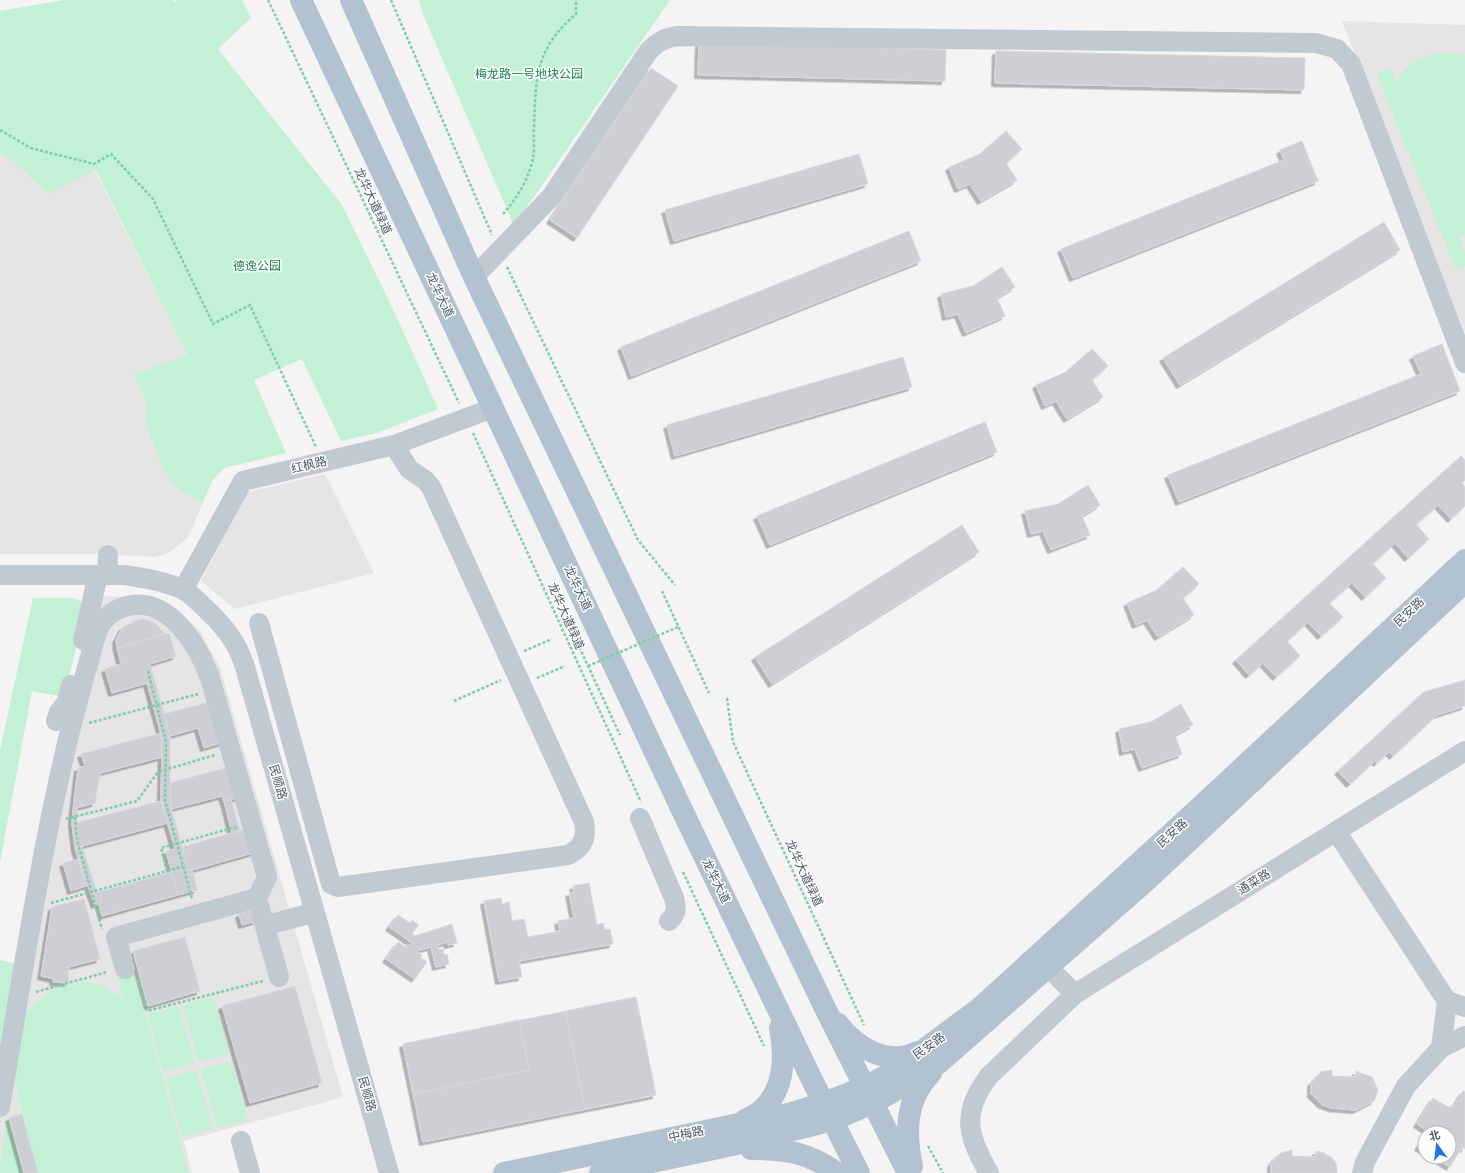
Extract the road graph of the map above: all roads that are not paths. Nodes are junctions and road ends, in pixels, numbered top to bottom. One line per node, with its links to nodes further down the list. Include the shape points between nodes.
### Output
1 (351, 0): 4 (main road)
2 (367, 0): 4 (main road)
3 (301, 4): 7 (main road, 龙华大道)
4 (366, 33): 5 (main road)
5 (474, 277): 6 (street, via 551,197 648,52 665,38 694,36 1316,43 1337,49 1351,64); 30 (main road)
6 (1465, 363)
7 (493, 408): 8 (street, 红枫路); 29 (main road, 龙华大道)
8 (394, 445): 14 (street, 红枫路, via 243,481); 15 (street, via 410,469 431,487 516,672 584,822 585,838 579,848 568,855 334,886 329,881)
9 (108, 555): 12 (street)
10 (1465, 560): 32 (main road, 民安路, via 980,1008)
11 (0, 575): 12 (street, 民顺路)
12 (103, 575): 14 (street, 民顺路, via 143,577); 16 (street)
13 (1465, 582): 24 (main road, 民安路, via 1147,880)
14 (183, 590): 21 (street, 民顺路, via 224,625 240,651)
15 (259, 623)
16 (89, 641): 20 (street, via 105,619 120,608 145,605 160,610 180,627 194,644 203,659 214,690 267,877); 35 (street, via 64,724 57,785)
17 (1465, 751): 19 (street, 通菜路)
18 (641, 811): 22 (street, via 677,907 675,916)
19 (1336, 831): 27 (street, 通菜路); 28 (street)
20 (257, 898): 23 (street); 25 (street, via 116,937)
21 (314, 912): 23 (street); 41 (street, 民顺路)
22 (669, 921)
23 (265, 926): 26 (street)
24 (1048, 967): 27 (street); 32 (main road, 民安路)
25 (123, 970)
26 (279, 977)
27 (1075, 994): 48 (street, 通菜路, via 989,1076 978,1091 972,1106 972,1138)
28 (1456, 1004): 33 (street)
29 (776, 1005): 36 (main road, 龙华大道); 37 (main road, via 784,1056 779,1085 773,1098 764,1108 752,1117)
30 (824, 1006): 32 (main road, via 840,1027 866,1049 881,1056 901,1057); 34 (main road)
31 (1465, 1036): 33 (street)
32 (956, 1037): 34 (main road, 民安路, via 940,1062 910,1082); 47 (main road, via 915,1096 907,1132)
33 (1441, 1048): 49 (street, via 1406,1086 1365,1162)
34 (869, 1095): 36 (main road, 中梅路); 46 (main road)
35 (0, 1107)
36 (828, 1112): 37 (main road, 中梅路, via 792,1113); 39 (main road, 中梅路, via 804,1129); 45 (main road, 龙华大道)
37 (732, 1125): 42 (main road, 中梅路)
38 (241, 1141): 40 (street)
39 (706, 1150): 43 (main road, 中梅路); 44 (main road, via 776,1149 810,1156)
40 (250, 1173)
41 (389, 1173)
42 (504, 1173)
43 (600, 1173)
44 (837, 1173)
45 (859, 1173)
46 (908, 1173)
47 (913, 1173)
48 (989, 1173)
49 (1362, 1173)

